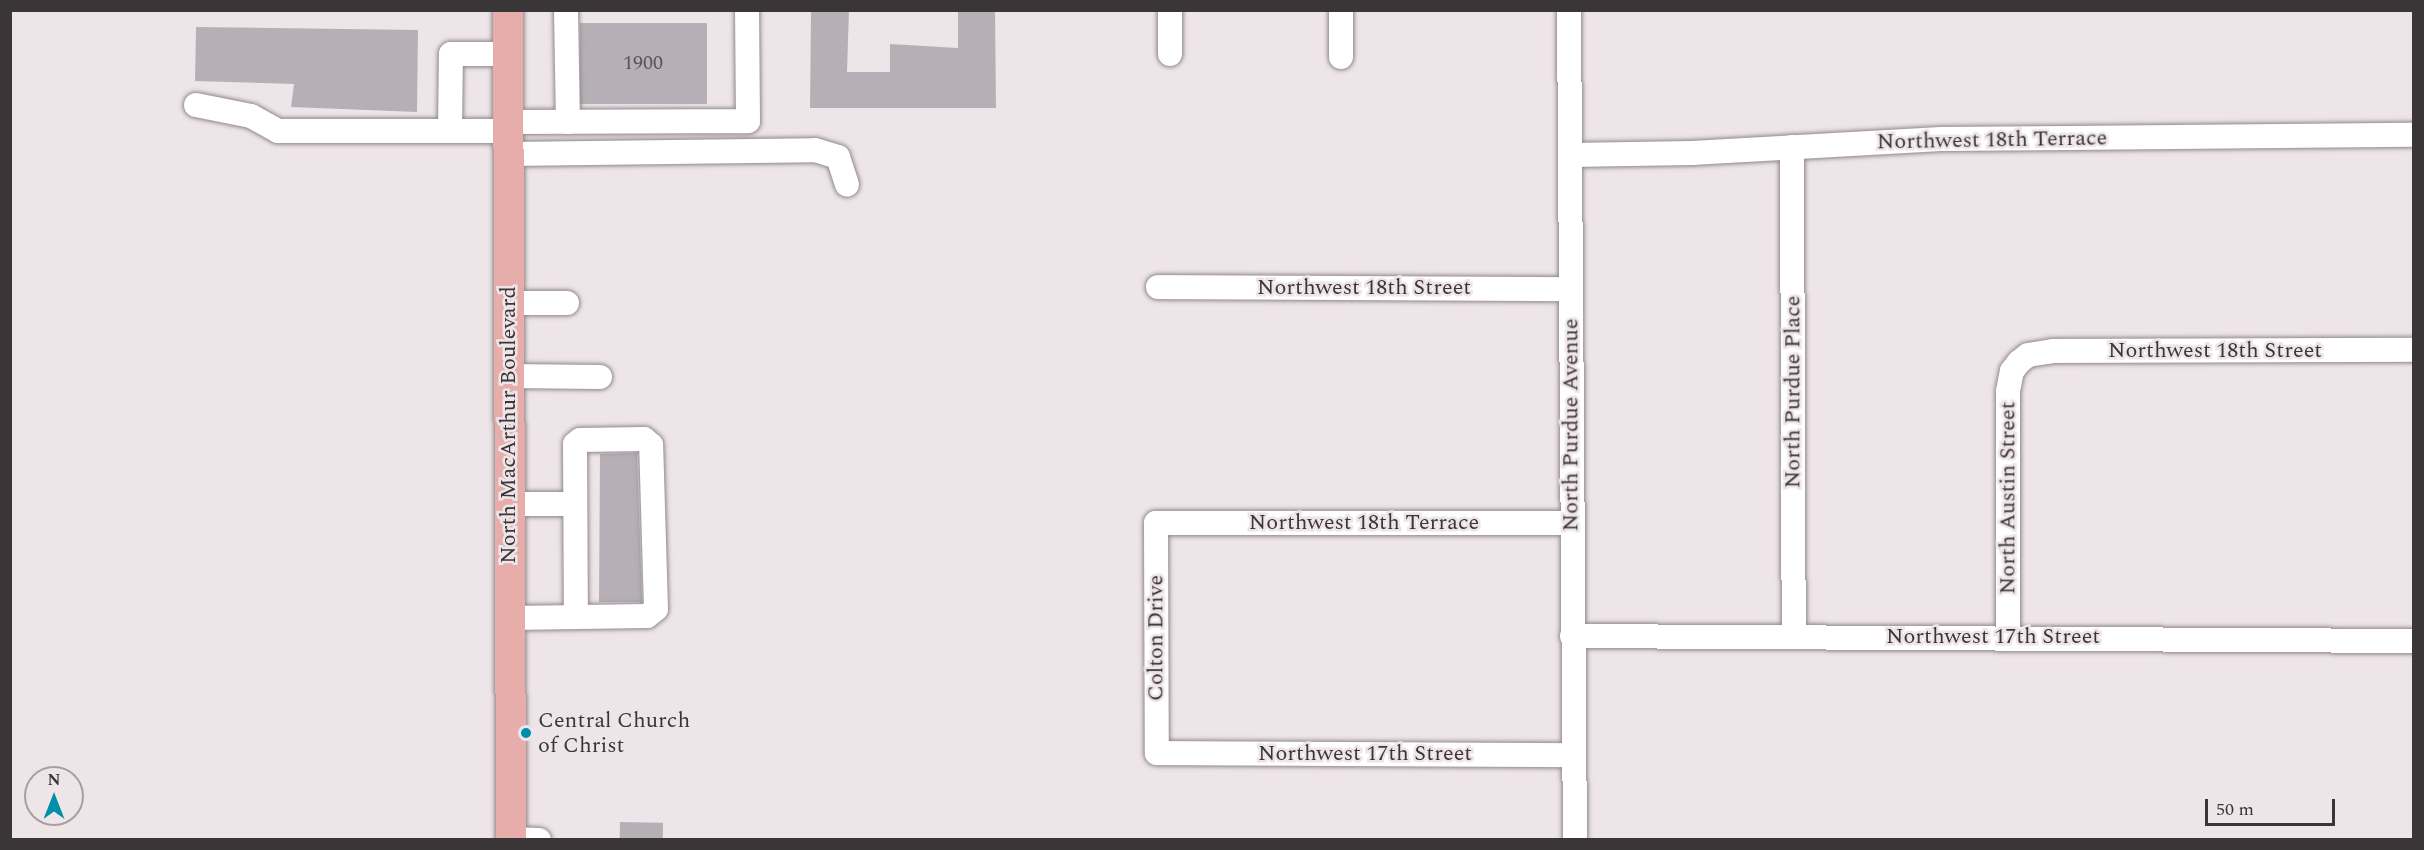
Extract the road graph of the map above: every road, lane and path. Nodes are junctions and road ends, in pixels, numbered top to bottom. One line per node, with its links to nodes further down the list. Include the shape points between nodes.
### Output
1 (508, 10): 7 (main road, North MacArthur Boulevard)
2 (566, 10): 11 (street)
3 (747, 10): 11 (street, via 748,121)
4 (1170, 10): 8 (street)
5 (1341, 10): 9 (street)
6 (1569, 10): 16 (street, North Purdue Avenue)
7 (508, 54): 12 (street, via 451,54); 14 (main road, North MacArthur Boulevard)
8 (1170, 54)
9 (1341, 57)
10 (196, 105): 12 (street, via 251,116 278,131)
11 (568, 122): 14 (street)
12 (450, 131): 14 (street)
13 (2414, 135): 15 (street, Northwest 18th Terrace, via 1941,139)
14 (508, 136): 17 (street, via 815,150 838,157); 20 (main road, North MacArthur Boulevard)
15 (1792, 147): 16 (street, Northwest 18th Terrace); 34 (street, North Purdue Place)
16 (1570, 155): 19 (street, North Purdue Avenue)
17 (847, 185)
18 (1158, 287): 19 (street, Northwest 18th Street)
19 (1571, 289): 29 (street, North Purdue Avenue)
20 (509, 303): 21 (street); 24 (main road, North MacArthur Boulevard)
21 (567, 303)
22 (2414, 350): 23 (street, Northwest 18th Street, via 2053,351)
23 (2019, 362): 33 (street, North Austin Street, via 2008,391)
24 (509, 376): 25 (street); 26 (main road, North MacArthur Boulevard)
25 (600, 377)
26 (510, 504): 27 (street); 31 (main road, North MacArthur Boulevard)
27 (575, 504): 30 (street); 30 (street, via 575,444 580,440 644,439 651,445 656,609 647,616)
28 (1156, 523): 29 (street, Northwest 18th Terrace); 36 (street, Colton Drive)
29 (1572, 523): 32 (street, North Purdue Avenue)
30 (576, 617): 31 (street)
31 (510, 618): 38 (main road, North MacArthur Boulevard)
32 (1572, 636): 34 (street, Northwest 17th Street); 37 (street, North Purdue Avenue)
33 (2008, 636): 34 (street, Northwest 17th Street); 35 (street, Northwest 17th Street, via 2114,636 2124,642)
34 (1794, 637)
35 (2414, 641)
36 (1157, 753): 37 (street, Northwest 17th Street)
37 (1574, 755): 39 (street, North Purdue Avenue)
38 (520, 839)
39 (1575, 840)

